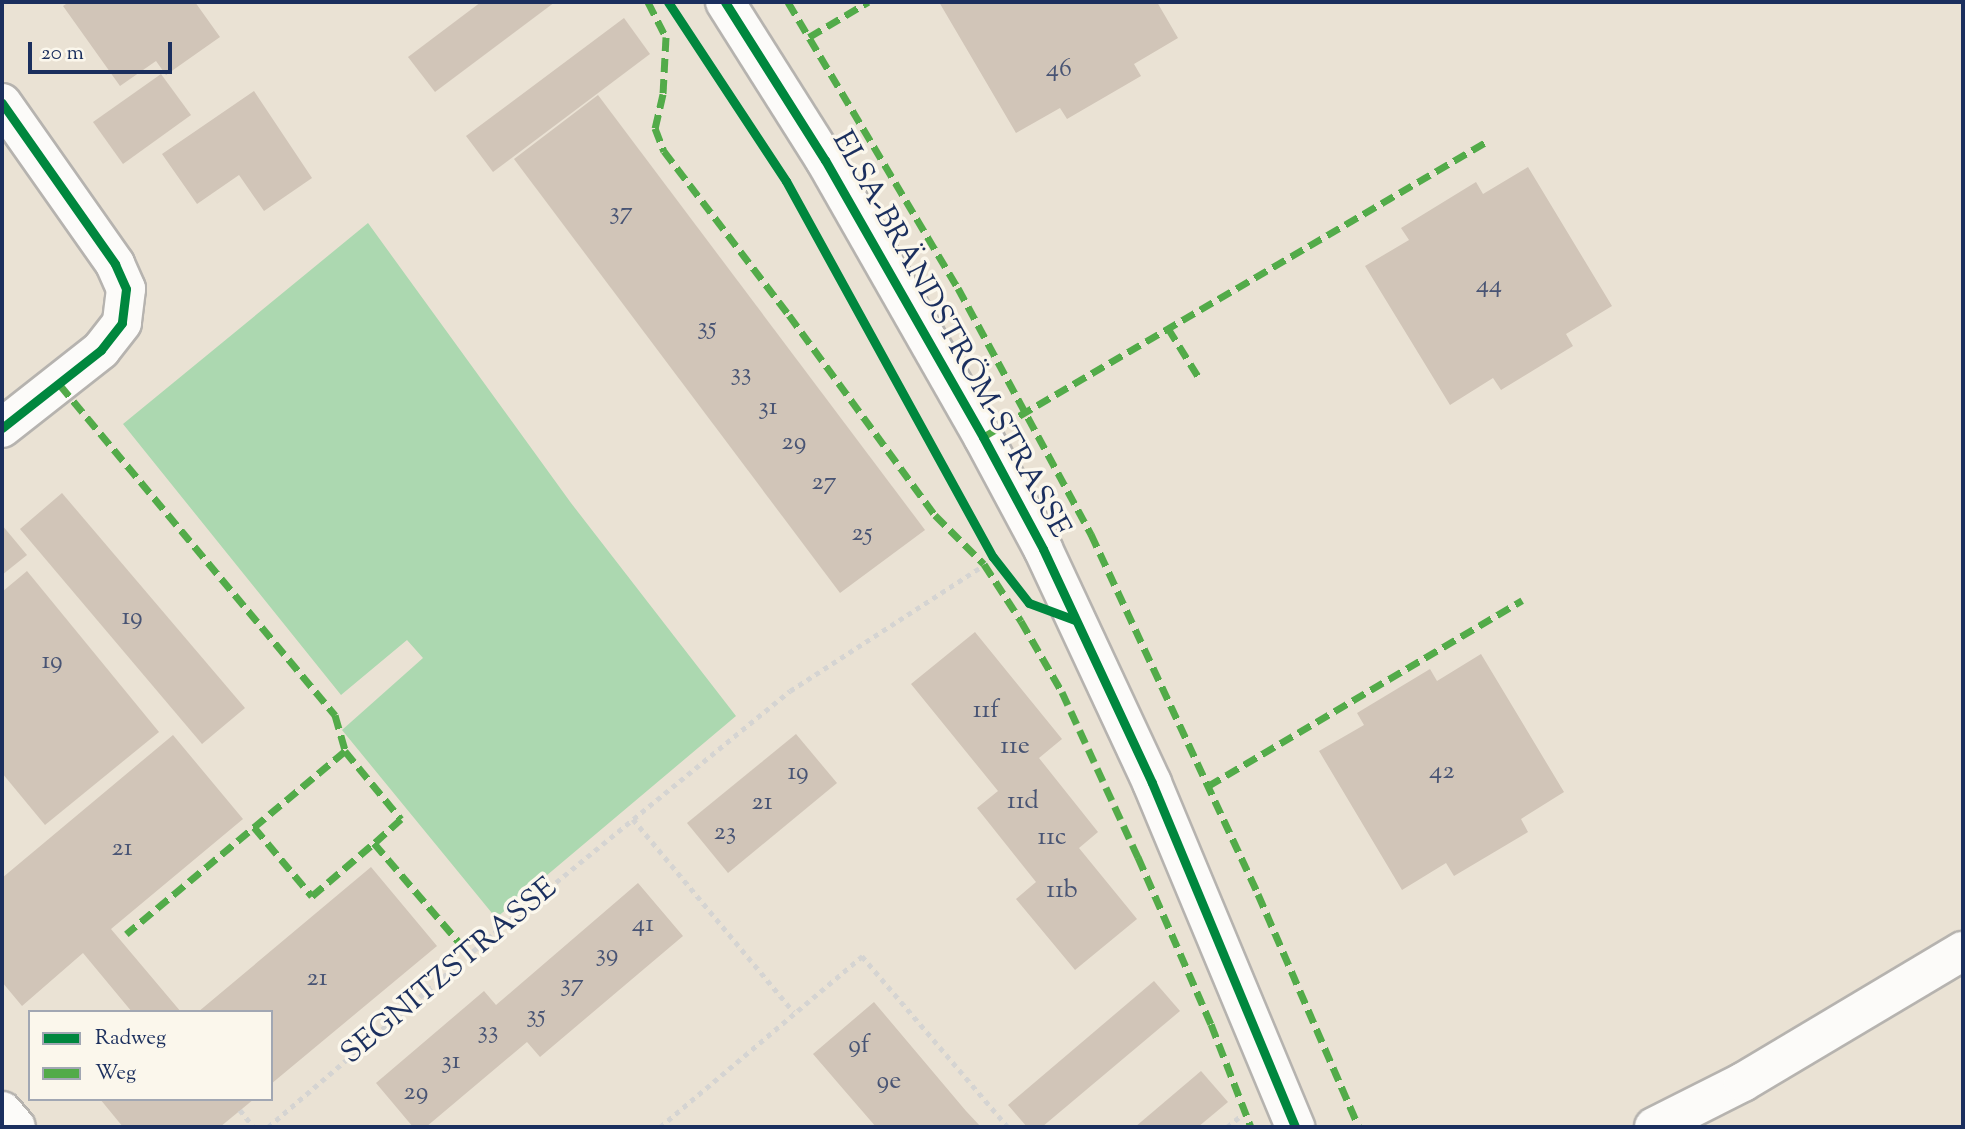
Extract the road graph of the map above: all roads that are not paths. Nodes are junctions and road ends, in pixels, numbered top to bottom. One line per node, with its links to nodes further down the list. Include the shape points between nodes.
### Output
1 (725, 2): 7 (street, ELSA-BRÄNDSTRÖM-STRASSE, via 825,160 1043,549 1157,795)
2 (2, 103): 3 (street, via 108,253 125,289 121,323 101,350)
3 (2, 428)
4 (1963, 951): 8 (street, via 1743,1082)
5 (2, 1111): 6 (street)
6 (16, 1127)
7 (1295, 1127)
8 (1654, 1127)

